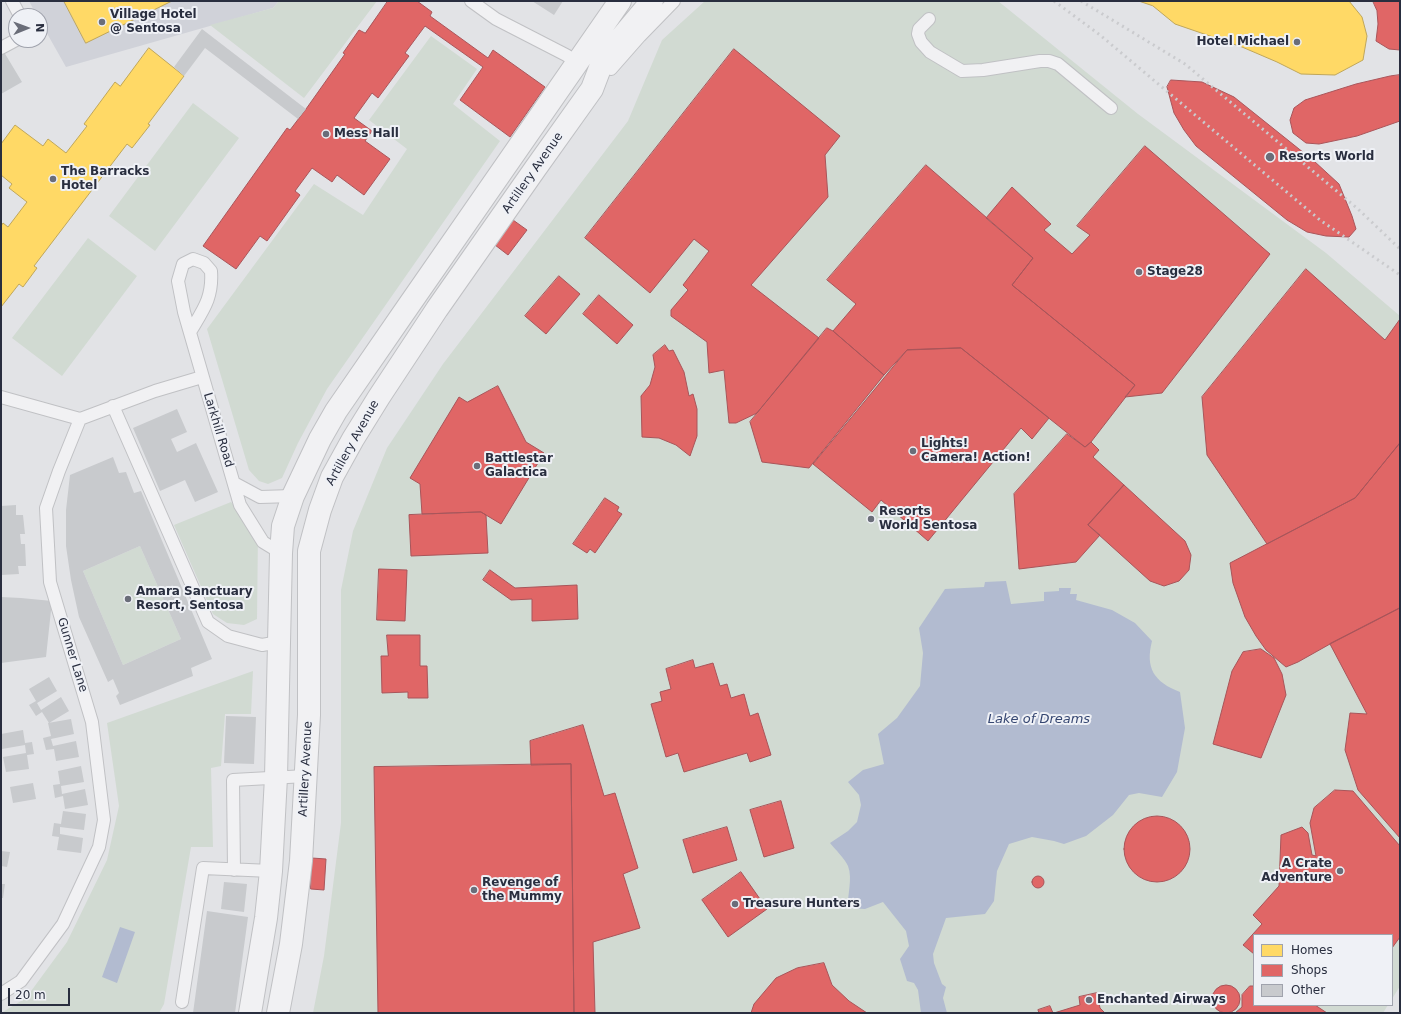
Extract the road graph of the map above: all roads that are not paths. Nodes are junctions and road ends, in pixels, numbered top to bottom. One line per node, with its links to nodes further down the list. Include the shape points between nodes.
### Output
1 (471, 1): 6 (lane, via 496,18)
2 (620, 1): 6 (street)
3 (652, 1): 7 (street, Artillery Avenue, via 600,68)
4 (674, 1): 7 (lane)
5 (929, 19): 8 (lane, via 919,29 921,42 930,52 962,71 1049,61 1058,64)
6 (577, 62): 15 (street, via 336,411)
7 (592, 89): 18 (street, Artillery Avenue, via 400,365 352,439 332,477 309,551 309,715)
8 (1111, 108)
9 (190, 332): 9 (lane, Larkhill Road, via 207,304 212,286 211,271 204,263 193,259 183,264 178,281); 10 (lane, Larkhill Road)
10 (202, 377): 12 (lane); 14 (lane, Larkhill Road)
11 (1, 397): 13 (lane)
12 (113, 406): 13 (lane); 17 (lane, via 208,622 228,636 262,644)
13 (80, 419): 22 (lane, Gunner Lane, via 46,508 50,582 92,722 104,820 99,847 64,924 21,981)
14 (234, 483): 15 (lane, Larkhill Road, via 260,497); 16 (lane, Larkhill Road, via 240,505 263,542)
15 (294, 496): 16 (street, via 283,526)
16 (281, 553): 17 (street)
17 (279, 642): 19 (street)
18 (306, 776): 19 (lane); 25 (street, Artillery Avenue, via 298,900)
19 (276, 777): 20 (lane, via 233,780); 21 (street)
20 (234, 870): 21 (lane); 23 (lane, via 203,868)
21 (271, 871): 24 (street)
22 (1, 994)
23 (182, 1002)
24 (250, 1013)
25 (278, 1013)

